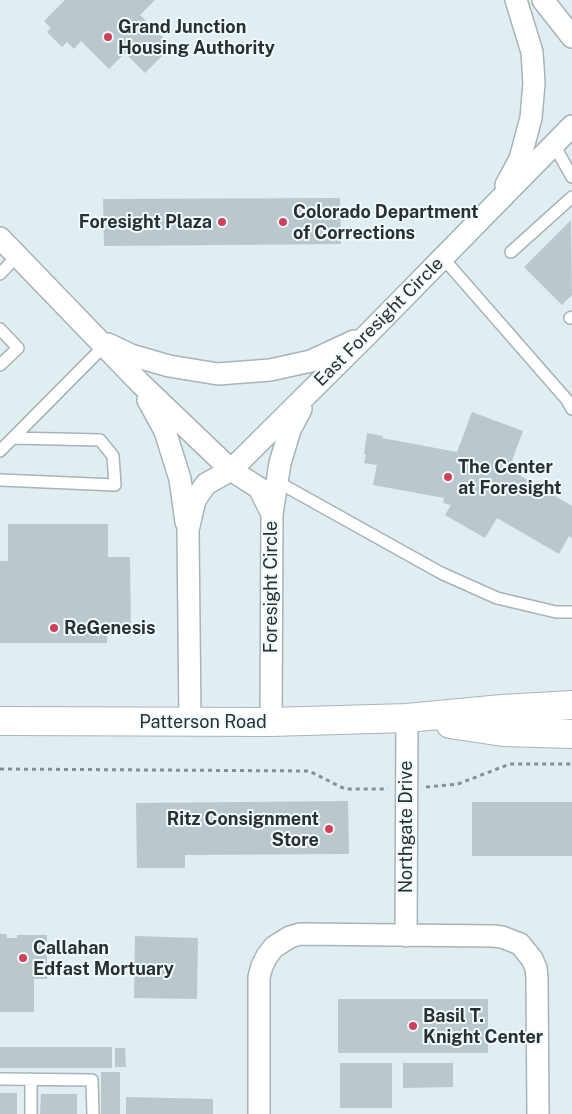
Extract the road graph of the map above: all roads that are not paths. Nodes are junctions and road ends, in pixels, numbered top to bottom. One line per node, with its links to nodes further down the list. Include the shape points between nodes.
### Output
1 (516, 0): 8 (street, East Foresight Circle, via 532,52 531,118 520,159)
2 (543, 0): 3 (street)
3 (572, 37)
4 (572, 126): 5 (street, East Foresight Circle)
5 (554, 145): 6 (lane); 8 (street, East Foresight Circle)
6 (572, 177)
7 (572, 197): 10 (lane)
8 (492, 208): 12 (street, East Foresight Circle)
9 (0, 238): 11 (street)
10 (511, 252)
11 (17, 256): 13 (lane); 16 (street)
12 (443, 258): 15 (street, East Foresight Circle); 20 (lane)
13 (0, 274)
14 (0, 329): 17 (lane, via 18,348)
15 (368, 334): 16 (street, via 311,361 270,370 218,374 170,366); 19 (street, East Foresight Circle)
16 (101, 342): 18 (street); 21 (lane)
17 (0, 365)
18 (140, 383): 23 (street, Foresight Circle); 27 (street, via 165,431 180,479)
19 (309, 393): 23 (street, East Foresight Circle); 25 (street, East Foresight Circle, via 290,430)
20 (572, 409)
21 (13, 438): 22 (lane); 24 (lane, via 100,440 113,456 115,485)
22 (0, 451)
23 (231, 470): 26 (street, Foresight Circle, via 259,488); 27 (street, via 206,484 195,500)
24 (0, 480)
25 (276, 481): 26 (street, East Foresight Circle); 28 (lane, via 441,573 490,595 556,612)
26 (272, 514): 33 (street, Foresight Circle)
27 (188, 530): 32 (street)
28 (572, 612)
29 (572, 705): 30 (main road, Patterson Road)
30 (406, 718): 33 (main road, Patterson Road); 34 (main road, Patterson Road, via 503,732); 35 (street, Northgate Drive)
31 (0, 721): 32 (main road, Patterson Road)
32 (190, 721): 33 (main road, Patterson Road)
33 (271, 722)
34 (572, 734)
35 (406, 936): 40 (street, via 300,934 282,941 270,951 259,977); 41 (street, via 502,937 527,951 536,968 537,978)
36 (0, 1079): 37 (lane)
37 (31, 1079): 38 (lane); 39 (lane, via 92,1080)
38 (31, 1114)
39 (93, 1114)
40 (260, 1114)
41 (538, 1114)

